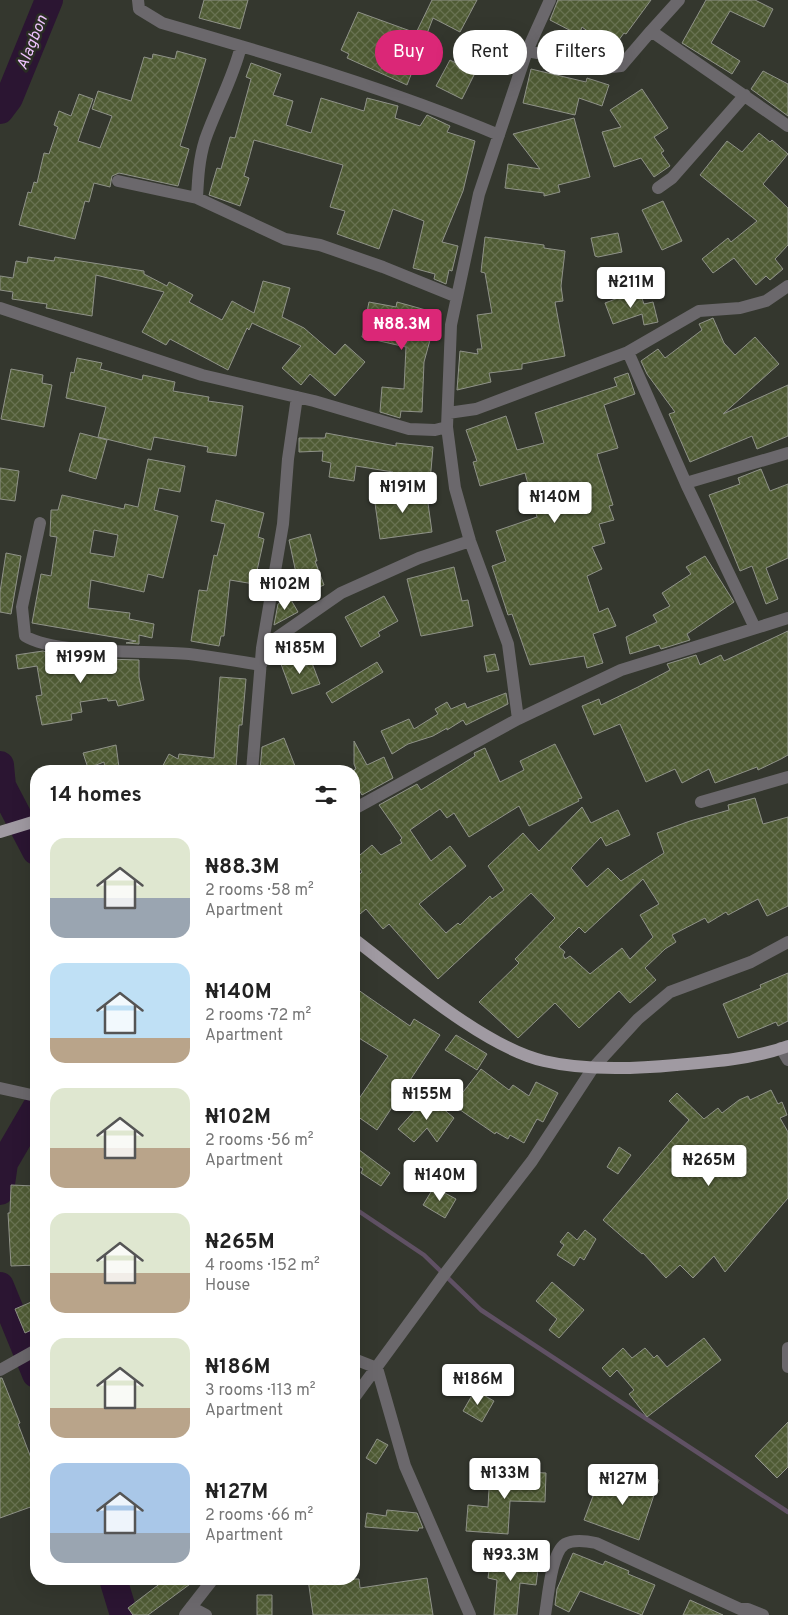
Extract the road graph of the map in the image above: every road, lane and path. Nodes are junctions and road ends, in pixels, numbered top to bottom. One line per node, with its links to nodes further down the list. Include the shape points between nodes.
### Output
1 (138, 0): 5 (street, via 139,9 162,23)
2 (550, 0): 6 (street)
3 (679, 0): 4 (street)
4 (651, 31): 6 (street, via 620,66); 8 (street)
5 (241, 46): 10 (street, via 430,106); 13 (street, via 234,72 205,141)
6 (527, 51)
7 (519, 75): 10 (street)
8 (745, 95): 9 (street); 12 (street, via 672,178)
9 (788, 126)
10 (499, 135): 15 (street, via 479,194)
11 (118, 181): 13 (street)
12 (658, 188)
13 (197, 198): 15 (street, via 285,239 347,255)
14 (788, 286): 17 (street, via 766,301 740,308 699,310)
15 (457, 297): 19 (street, via 451,325)
16 (0, 308): 18 (street, via 202,374)
17 (628, 352): 19 (street, via 476,409); 22 (street)
18 (297, 397): 20 (street, via 409,429); 27 (street, via 283,524)
19 (448, 413): 20 (street)
20 (448, 427): 24 (street, via 455,488)
21 (788, 453): 22 (street)
22 (686, 483): 26 (street)
23 (40, 523): 28 (street, via 22,607 25,636 60,646 188,654)
24 (470, 541): 27 (street, via 419,558 341,593); 29 (street, via 508,644)
25 (788, 618): 26 (street)
26 (755, 628): 29 (street, via 621,670)
27 (262, 648): 28 (street)
28 (261, 665): 30 (street)
29 (518, 719): 33 (street)
30 (253, 765)
31 (788, 777): 32 (street)
32 (701, 802)
33 (360, 806)
34 (30, 822): 35 (main road)
35 (0, 832)
36 (788, 942): 40 (street, via 751,962 670,992 638,1019)
37 (360, 943): 40 (main road, via 468,1024 502,1044 543,1061)
38 (784, 1047): 39 (street); 40 (main road, via 716,1062)
39 (788, 1060)
40 (593, 1068): 47 (street, via 532,1161)
41 (0, 1088): 42 (street)
42 (30, 1095)
43 (788, 1348): 46 (street)
44 (30, 1353): 48 (street)
45 (360, 1361): 47 (street)
46 (788, 1366)
47 (377, 1368): 49 (street); 54 (street, via 406,1466)
48 (0, 1370)
49 (360, 1390)
50 (208, 1585): 51 (street)
51 (188, 1611): 53 (street)
52 (736, 1612): 55 (street, via 596,1544 576,1541 566,1543 555,1558); 56 (street, via 748,1609)
53 (206, 1615)
54 (470, 1615)
55 (545, 1615)
56 (763, 1615)

